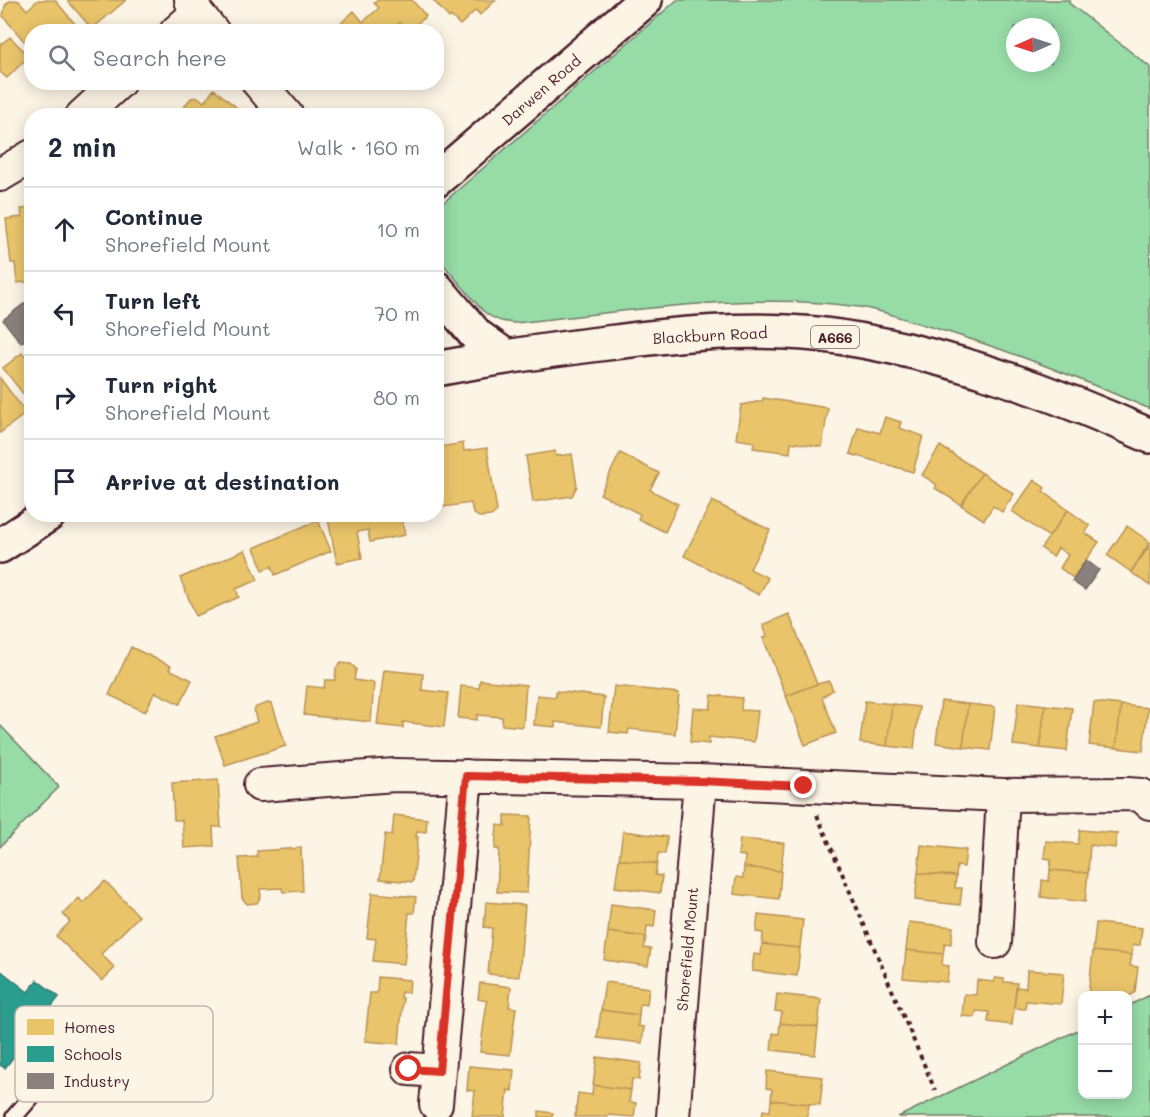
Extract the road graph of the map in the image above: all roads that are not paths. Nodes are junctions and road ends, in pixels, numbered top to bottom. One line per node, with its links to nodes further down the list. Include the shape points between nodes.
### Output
1 (645, 0): 7 (main road, Darwen Road)
2 (110, 90): 4 (street)
3 (265, 90): 5 (street)
4 (91, 108)
5 (280, 108)
6 (24, 161): 8 (street)
7 (444, 173)
8 (0, 176)
9 (444, 297): 10 (main road, via 477,336)
10 (506, 356): 11 (main road, Blackburn Road / A666); 12 (main road, Blackburn Road / A666, via 675,335 744,331 815,334 903,348 957,364 1021,384)
11 (444, 368)
12 (1150, 436)
13 (37, 522): 14 (main road)
14 (0, 546)
15 (466, 776): 16 (street); 17 (street, via 395,775); 22 (street, via 424,1070)
16 (700, 781): 18 (street); 24 (street, Shorefield Mount)
17 (260, 785)
18 (1003, 795): 19 (street, via 1127,794 1141,795); 20 (street)
19 (1150, 803)
20 (1002, 932)
21 (27, 1102): 23 (lane)
22 (436, 1104)
23 (14, 1117)
24 (674, 1117)

